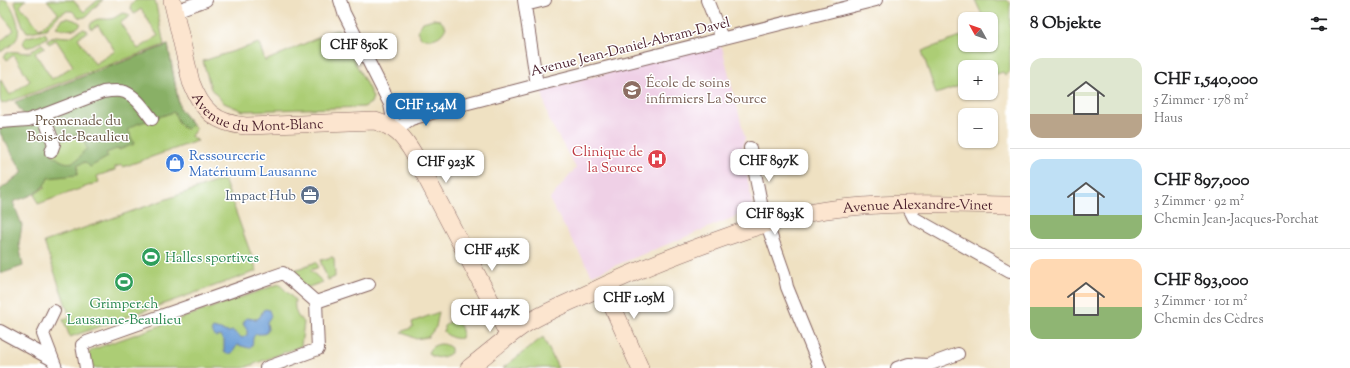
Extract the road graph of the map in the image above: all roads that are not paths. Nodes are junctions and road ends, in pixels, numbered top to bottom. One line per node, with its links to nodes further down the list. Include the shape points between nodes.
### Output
1 (206, 0): 7 (street)
2 (340, 0): 13 (street, via 344,13 390,104)
3 (545, 0): 6 (street)
4 (707, 0): 8 (street)
5 (876, 0): 8 (street, Avenue Jean-Daniel-Abram-Davel)
6 (525, 2): 9 (street)
7 (173, 6): 13 (main road, Avenue du Mont-Blanc, via 195,93 205,109 224,122 246,126 375,121)
8 (722, 38): 9 (street, Avenue Jean-Daniel-Abram-Davel)
9 (537, 85): 13 (street, Avenue Jean-Daniel-Abram-Davel, via 411,119)
10 (43, 116): 11 (street, via 103,92 116,91 125,92 138,101); 12 (street); 15 (street, via 54,144)
11 (152, 119)
12 (0, 122)
13 (395, 130): 25 (main road, via 407,141)
14 (750, 148): 18 (street)
15 (51, 152)
16 (907, 204): 17 (main road, Avenue Alexandre-Vinet); 18 (main road, Avenue Alexandre-Vinet, via 825,210); 19 (street, via 914,218)
17 (1010, 205)
18 (766, 223): 21 (main road, Avenue Alexandre-Vinet, via 695,248); 32 (street, via 784,273 786,287)
19 (1010, 272)
20 (369, 284): 22 (street)
21 (600, 288): 25 (main road, Avenue Alexandre-Vinet, via 541,316); 31 (main road, via 610,303)
22 (316, 302): 28 (street, via 283,273 87,342 82,345); 29 (street, via 318,349)
23 (54, 310): 27 (street, via 43,334)
24 (0, 331): 27 (street)
25 (509, 336): 30 (main road, Avenue Alexandre-Vinet)
26 (958, 354): 33 (street, via 928,365 909,364)
27 (54, 364)
28 (86, 368)
29 (266, 368)
30 (469, 368)
31 (640, 368)
32 (820, 368)
33 (897, 368)

